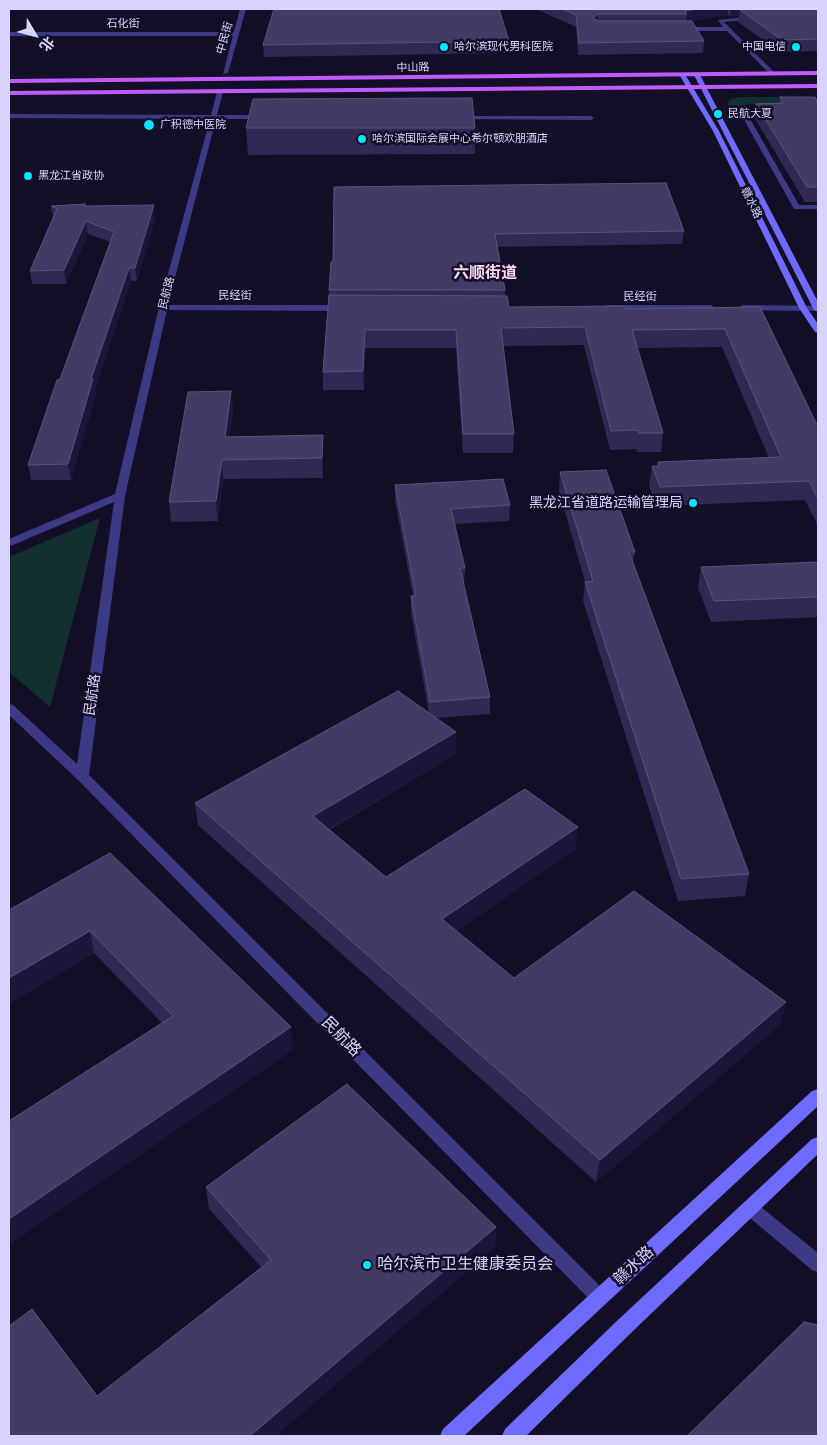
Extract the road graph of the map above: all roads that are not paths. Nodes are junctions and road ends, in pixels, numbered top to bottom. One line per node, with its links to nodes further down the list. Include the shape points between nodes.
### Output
1 (243, 9): 6 (street, 中民街)
2 (759, 16): 3 (street, via 720,21)
3 (727, 28): 4 (street); 9 (street)
4 (677, 29)
5 (9, 34): 6 (street, 石化街)
6 (236, 34): 7 (street, 中民街)
7 (225, 73): 10 (main road); 13 (main road, via 330,73)
8 (818, 73): 9 (main road, 中山路)
9 (773, 74): 11 (main road, 中山路)
10 (9, 75)
11 (697, 75): 12 (main road, 中山路); 17 (main road, 赣水路)
12 (683, 76): 13 (main road, 中山路); 16 (main road, 赣水路)
13 (408, 78): 14 (main road, 中山路)
14 (9, 81)
15 (818, 86): 17 (main road, 中山路)
16 (691, 88): 17 (main road, 中山路); 18 (main road, 中山路); 32 (main road, 赣水路, via 716,131)
17 (705, 88): 33 (main road, 赣水路)
18 (220, 92): 19 (main road, 中山路); 22 (street, 民航路)
19 (9, 93)
20 (782, 107): 26 (street, via 764,107 745,116 797,207)
21 (9, 116): 22 (street)
22 (213, 117): 23 (street); 27 (street, 民航路)
23 (273, 117)
24 (452, 118): 25 (street)
25 (591, 118)
26 (818, 207)
27 (163, 307): 28 (street, 民经街); 35 (street, 民航路)
28 (353, 308)
29 (603, 308): 30 (street, 民经街)
30 (723, 308)
31 (733, 308): 32 (street)
32 (803, 308): 33 (street); 34 (main road, 赣水路)
33 (818, 310)
34 (818, 330)
35 (120, 496): 36 (street); 38 (street, 民航路)
36 (9, 543)
37 (9, 708): 38 (street, 民航路)
38 (82, 776): 43 (street, 民航路)
39 (818, 1096): 43 (main road, 赣水路)
40 (818, 1144): 41 (main road)
41 (750, 1208): 42 (street); 45 (main road)
42 (818, 1264)
43 (600, 1298): 44 (main road, 赣水路)
44 (450, 1436)
45 (512, 1436)

